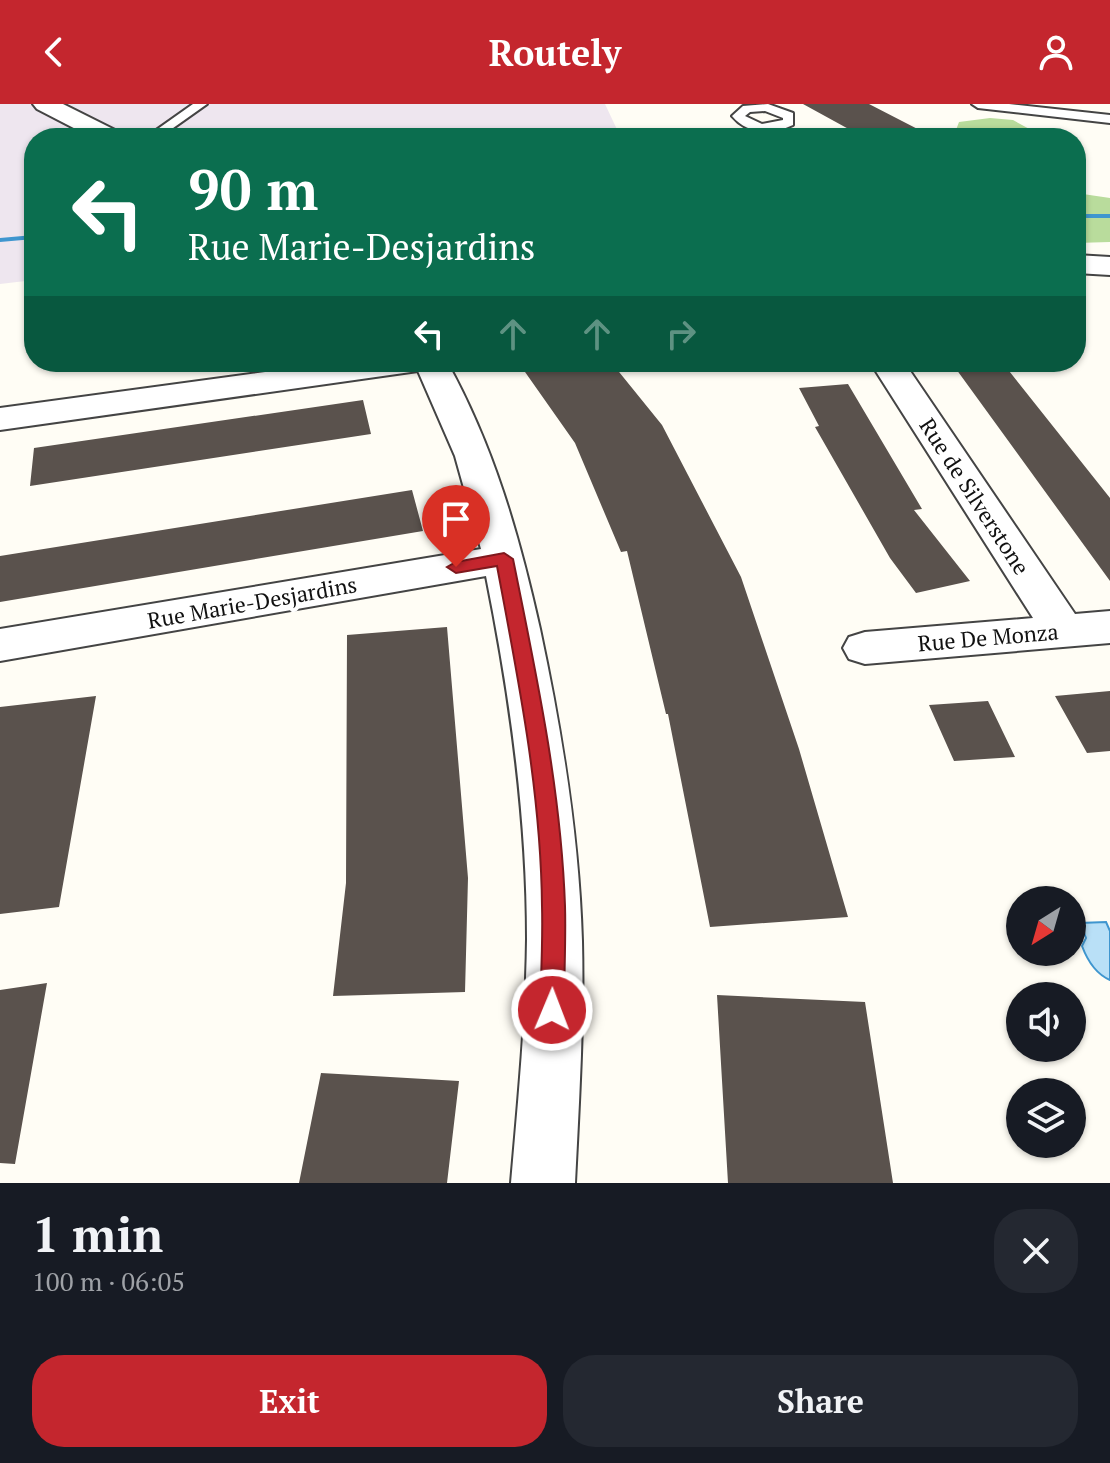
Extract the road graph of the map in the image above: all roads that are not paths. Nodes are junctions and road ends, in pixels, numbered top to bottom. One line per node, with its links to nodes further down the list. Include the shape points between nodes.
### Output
1 (45, 104): 5 (street)
2 (201, 104): 6 (lane)
3 (978, 104): 4 (lane)
4 (1110, 119)
5 (92, 128)
6 (166, 128)
7 (1086, 265): 8 (street)
8 (1110, 266)
9 (340, 372): 12 (street)
10 (436, 372): 13 (street, via 473,449)
11 (894, 372): 15 (street, Rue de Silverstone)
12 (0, 419)
13 (504, 559): 16 (street, Rue Marie-Desjardins); 18 (street, via 543,785 554,905)
14 (1110, 627): 15 (street, Rue De Monza)
15 (1063, 630): 17 (street, Rue De Monza)
16 (0, 645)
17 (865, 648)
18 (543, 1183)

